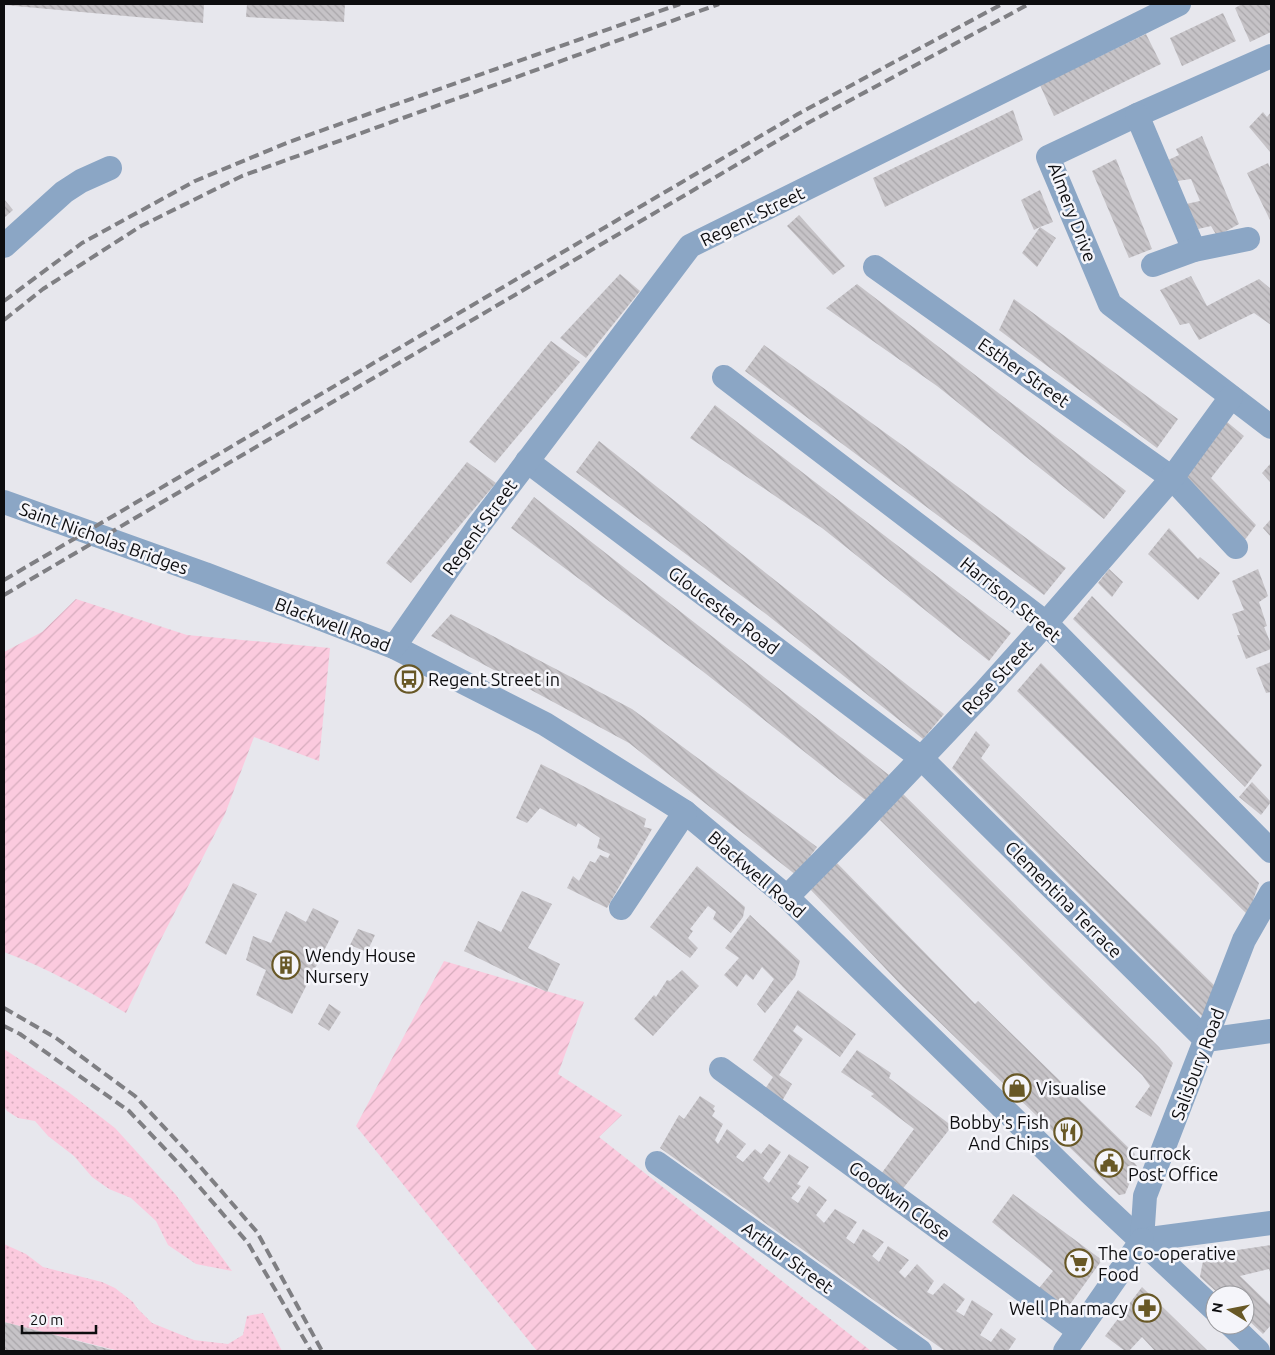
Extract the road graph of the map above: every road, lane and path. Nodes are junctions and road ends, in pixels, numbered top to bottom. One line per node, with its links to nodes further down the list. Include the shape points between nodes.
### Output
1 (1179, 4): 13 (street, Regent Street, via 690,246)
2 (1271, 56): 3 (street, Almery Drive)
3 (1137, 115): 7 (street); 11 (street, Almery Drive, via 1048,157 1110,304)
4 (110, 168): 6 (street, via 64,192)
5 (1248, 239): 7 (street)
6 (4, 246)
7 (1194, 250): 8 (street)
8 (1153, 264)
9 (875, 267): 14 (street, Esther Street)
10 (724, 377): 18 (street, Harrison Street)
11 (1231, 397): 12 (street, Almery Drive); 14 (street, Rose Street)
12 (1271, 427)
13 (527, 461): 19 (street, Regent Street); 20 (street, Gloucester Road)
14 (1172, 478): 16 (street, Esther Street); 18 (street, Rose Street)
15 (4, 502): 17 (street, Saint Nicholas Bridges)
16 (1236, 547)
17 (205, 574): 19 (street, Blackwell Road)
18 (1046, 623): 20 (street, Rose Street); 22 (street, Harrison Street)
19 (394, 647): 21 (street, Blackwell Road, via 545,724)
20 (921, 758): 24 (street, Rose Street); 27 (street, Clementina Terrace)
21 (685, 812): 24 (street, Blackwell Road); 25 (street)
22 (1271, 851)
23 (1271, 893): 27 (street, Salisbury Road, via 1244,940)
24 (787, 897): 31 (street, Blackwell Road)
25 (621, 908)
26 (1271, 1031): 27 (street)
27 (1206, 1040): 31 (street, Salisbury Road, via 1145,1196)
28 (721, 1069): 33 (street, Goodwin Close)
29 (657, 1163): 35 (street, Arthur Street)
30 (1271, 1223): 31 (street)
31 (1142, 1240): 32 (street, Blackwell Road); 33 (street)
32 (1205, 1300)
33 (1079, 1330): 36 (street)
34 (1241, 1335): 37 (street)
35 (920, 1351)
36 (1065, 1351)
37 (1258, 1351)

